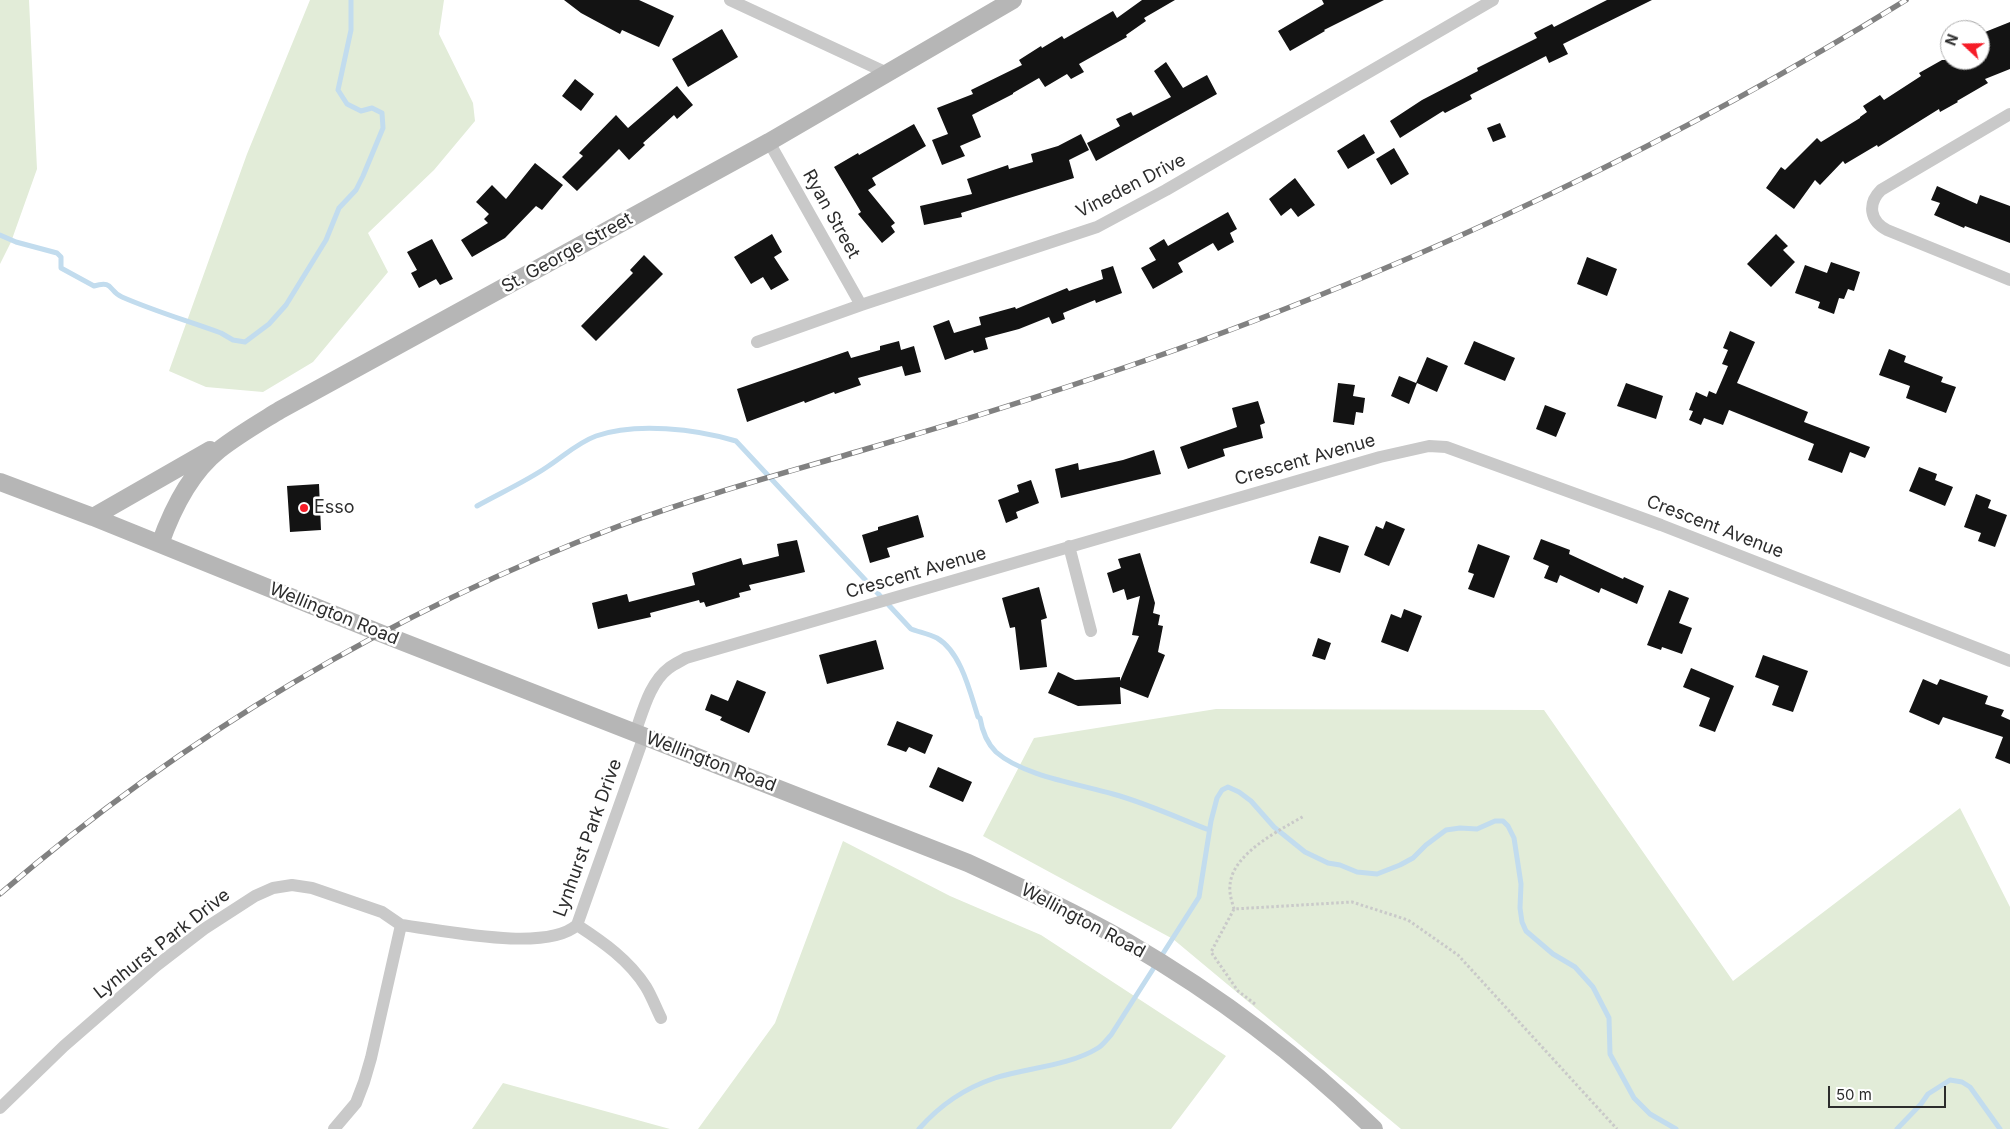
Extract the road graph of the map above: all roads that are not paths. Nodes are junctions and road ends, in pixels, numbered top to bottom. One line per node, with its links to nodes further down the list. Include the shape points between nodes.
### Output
1 (730, 0): 4 (street)
2 (1013, 0): 4 (main road, St. George Street)
3 (1493, 0): 8 (street, Vineden Drive, via 1159,194 1096,227)
4 (887, 73): 6 (main road, St. George Street)
5 (2010, 114): 7 (street, via 1881,190 1872,208 1875,221 1887,230)
6 (769, 142): 8 (street, Ryan Street); 10 (main road, St. George Street)
7 (2010, 280)
8 (862, 305): 9 (street, Vineden Drive)
9 (757, 342)
10 (280, 410): 12 (main road); 13 (main road, St. George Street, via 217,452 199,470 167,522)
11 (0, 482): 12 (main road, Wellington Road)
12 (93, 517): 13 (main road, Wellington Road)
13 (160, 544): 17 (main road, Wellington Road)
14 (1069, 546): 15 (street); 16 (street, Crescent Avenue, via 1411,448 1446,447 1661,524); 17 (street, Crescent Avenue, via 686,658 669,668 657,682 647,700)
15 (1092, 631)
16 (2010, 661)
17 (640, 734): 19 (street, Lynhurst Park Drive); 23 (main road, Wellington Road, via 968,863 1088,921 1157,960 1245,1020)
18 (401, 925): 19 (street, Lynhurst Park Drive, via 524,940 552,937 571,931); 21 (street, Lynhurst Park Drive, via 382,912 312,888 292,885 273,888 255,896 204,929 136,983); 22 (street, via 364,1082 356,1103)
19 (577, 925): 20 (street, via 607,944 631,968 646,987)
20 (661, 1018)
21 (0, 1108)
22 (334, 1129)
23 (1374, 1129)

